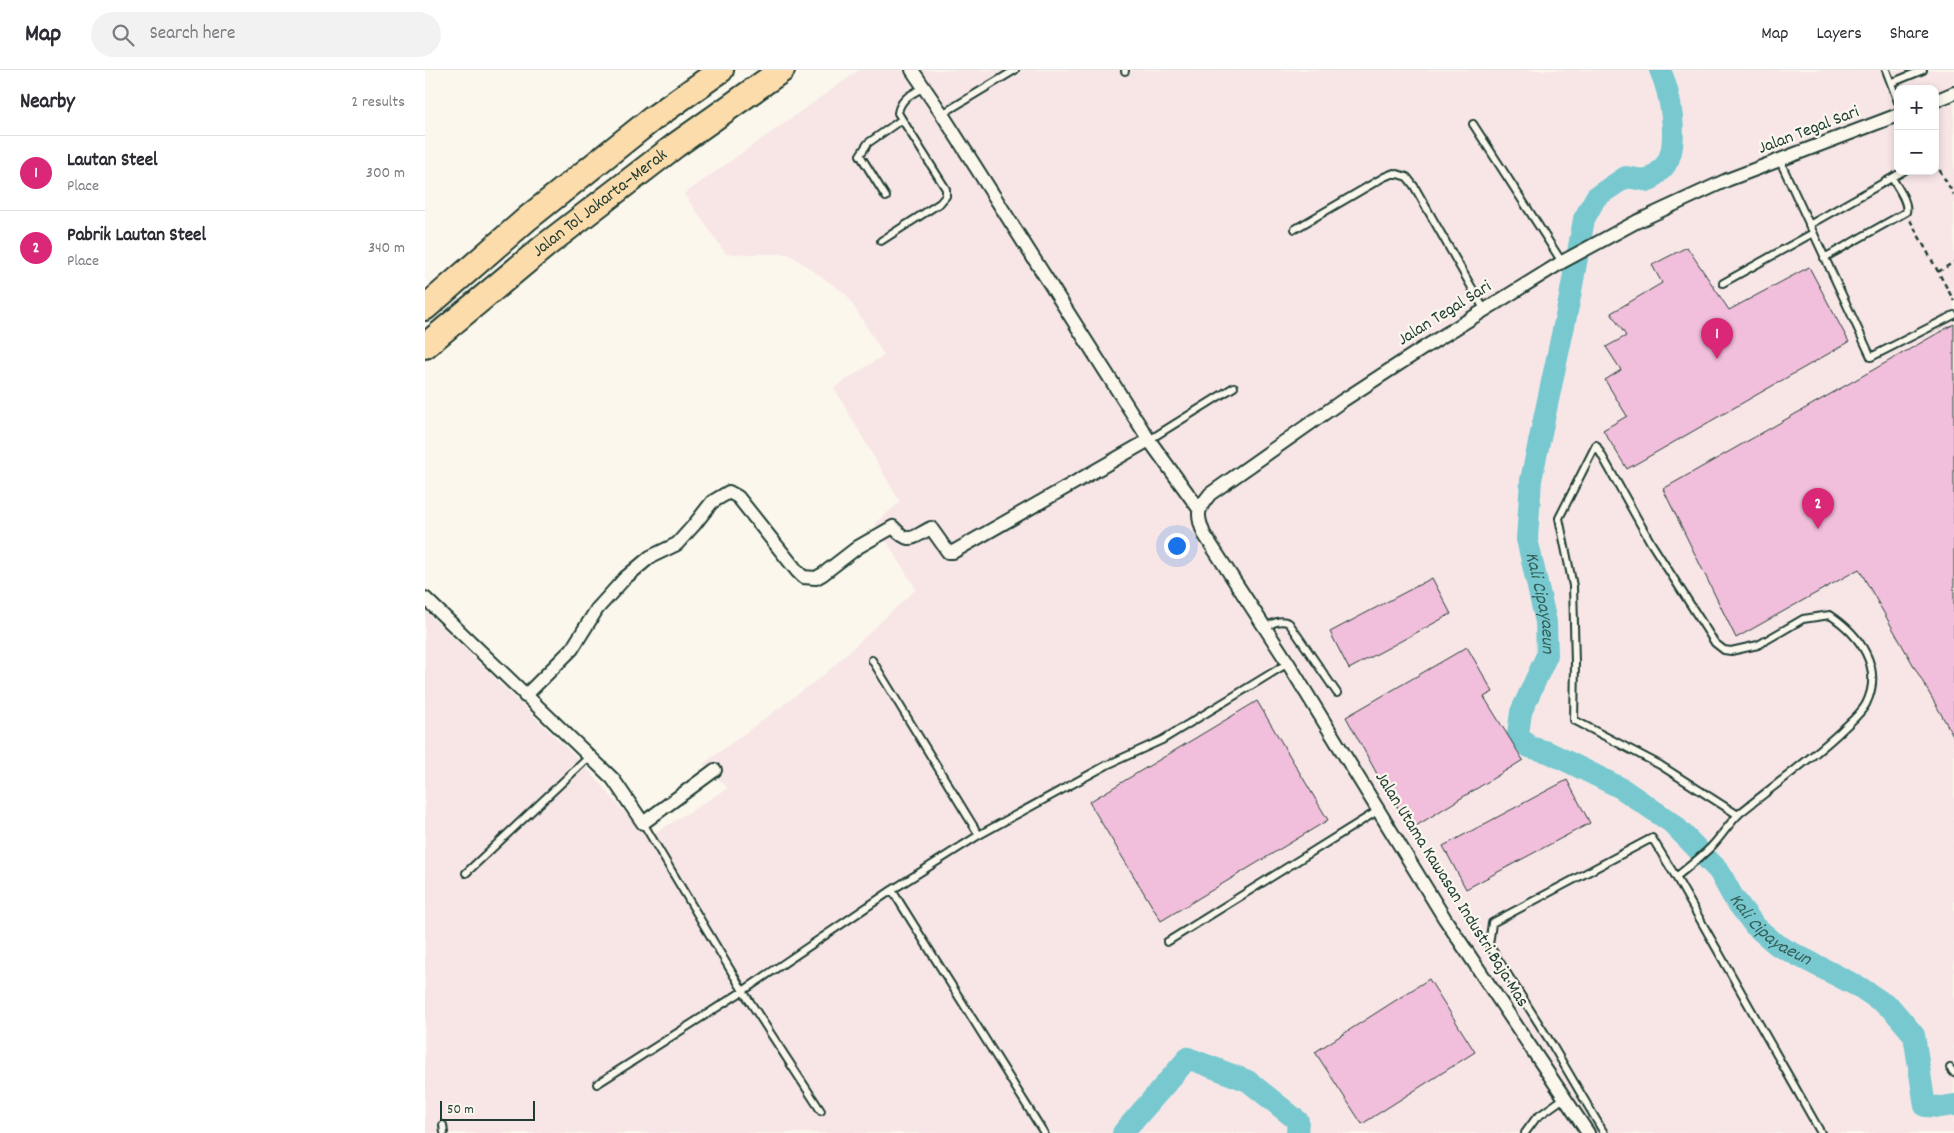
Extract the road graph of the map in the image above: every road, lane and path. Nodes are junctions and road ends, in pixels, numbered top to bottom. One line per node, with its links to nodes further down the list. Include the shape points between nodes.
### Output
1 (721, 70): 33 (highway, Jalan Tol Jakarta–Merak, via 652,119)
2 (783, 70): 36 (highway, Jalan Tol Jakarta–Merak, via 676,145)
3 (912, 70): 8 (street)
4 (1015, 70): 12 (lane)
5 (1887, 70): 7 (lane)
6 (1923, 70): 7 (lane)
7 (1891, 83): 9 (lane)
8 (923, 88): 12 (street); 14 (lane, via 903,100 898,113)
9 (1894, 91)
10 (1954, 93): 11 (street)
11 (1939, 99)
12 (942, 114): 38 (street)
13 (1894, 117): 16 (street, Jalan Tegal Sari)
14 (901, 120): 21 (lane, via 868,143 860,155); 26 (lane, via 943,182 946,196)
15 (1473, 124): 28 (lane)
16 (1780, 161): 23 (lane); 28 (street, Jalan Tegal Sari, via 1727,180 1636,222)
17 (1939, 169): 20 (path)
18 (1897, 175): 19 (lane)
19 (1892, 178): 22 (lane, via 1905,202); 23 (lane)
20 (1954, 195)
21 (885, 197)
22 (1906, 212): 27 (lane); 30 (path)
23 (1809, 225): 25 (lane)
24 (1295, 229): 34 (lane, via 1384,177 1394,173 1407,177)
25 (1813, 233): 27 (lane); 31 (lane)
26 (881, 241)
27 (1824, 258): 35 (lane, via 1871,357)
28 (1567, 260): 34 (street, Jalan Tegal Sari)
29 (1954, 262): 30 (path)
30 (1938, 272): 32 (path)
31 (1723, 283)
32 (1954, 301)
33 (425, 308)
34 (1484, 309): 39 (street, Jalan Tegal Sari, via 1342,401 1210,494)
35 (1954, 315)
36 (425, 346)
37 (1235, 387): 38 (lane)
38 (1149, 440): 39 (street); 45 (street, via 953,552 942,546 931,528 908,539 893,527 857,547 816,578 803,577 738,497 729,492 712,502 677,544 650,557 625,578 597,609 572,650)
39 (1199, 509): 41 (street, via 1199,522 1204,534)
40 (425, 598): 45 (street)
41 (1265, 627): 43 (street); 44 (lane, via 1275,622 1289,624)
42 (871, 660): 51 (lane)
43 (1288, 663): 48 (street, Jalan Utama Kawasan Industri Baja Mas); 51 (lane, via 1162,740 1107,764)
44 (1337, 693)
45 (525, 696): 46 (street)
46 (590, 756): 50 (street, via 613,779); 52 (lane)
47 (715, 770): 50 (street)
48 (1379, 810): 55 (lane); 58 (street, Jalan Utama Kawasan Industri Baja Mas, via 1445,919)
49 (1738, 815): 49 (lane, via 1660,765 1573,720 1573,586 1559,518 1595,445 1651,543 1715,643 1731,651 1759,645 1803,619 1830,615 1843,623 1863,646 1873,668 1871,692 1858,715); 53 (lane, via 1711,847)
50 (643, 823): 56 (lane)
51 (979, 835): 54 (lane)
52 (466, 872)
53 (1676, 877): 65 (lane, via 1652,838 1492,924 1489,945); 66 (lane)
54 (891, 890): 56 (lane); 62 (lane)
55 (1167, 942)
56 (743, 991): 57 (lane); 59 (lane)
57 (597, 1084)
58 (1564, 1098): 63 (lane, via 1536,1118); 64 (street, Jalan Utama Kawasan Industri Baja Mas)
59 (821, 1111)
60 (443, 1125): 61 (lane)
61 (443, 1133)
62 (1044, 1133)
63 (1525, 1133)
64 (1588, 1133)
65 (1604, 1133)
66 (1821, 1133)

